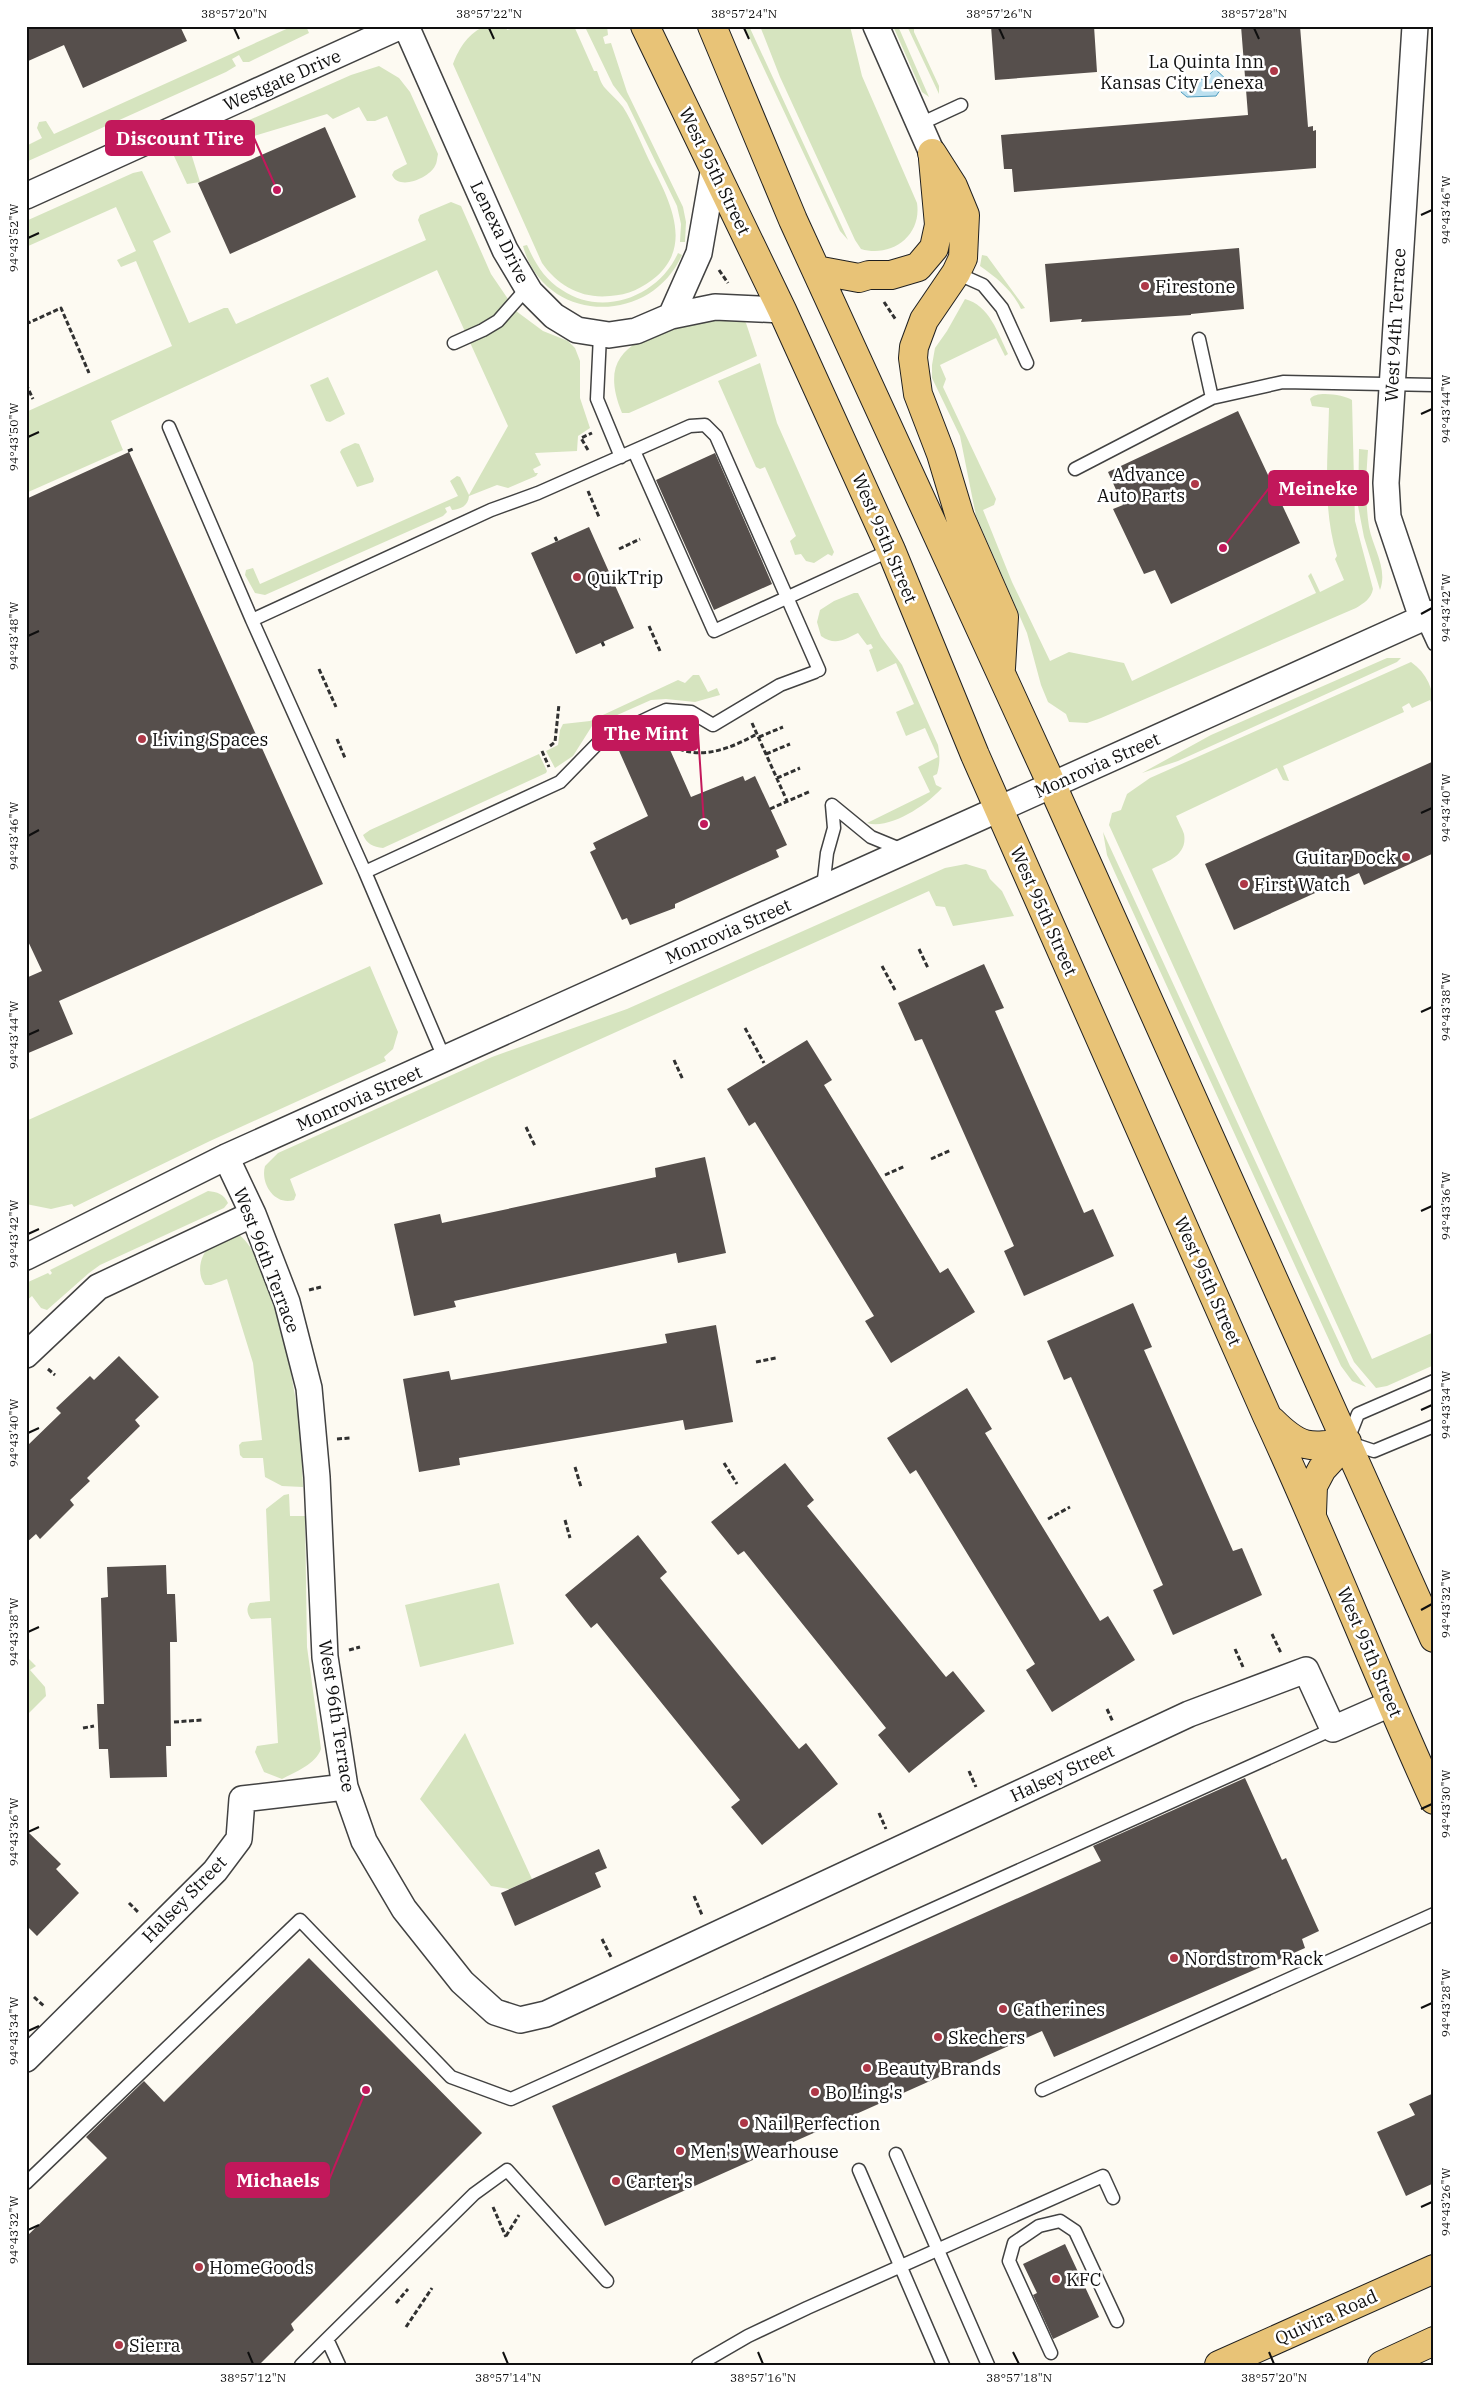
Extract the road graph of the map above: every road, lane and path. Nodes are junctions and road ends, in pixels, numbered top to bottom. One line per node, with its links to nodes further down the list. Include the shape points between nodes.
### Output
1 (401, 26): 11 (street, Westgate Drive)
2 (406, 26): 14 (street, Lenexa Drive, via 505,250)
3 (645, 26): 10 (main road, West 95th Street)
4 (712, 26): 12 (main road)
5 (876, 26): 8 (street)
6 (1415, 26): 26 (street, West 94th Terrace)
7 (962, 105): 8 (lane)
8 (920, 124): 9 (street)
9 (932, 153): 12 (main road, via 939,225 934,248 918,267 891,276 859,278); 13 (main road, via 953,186 965,215 962,258)
10 (714, 167): 16 (main road, West 95th Street); 17 (street, via 699,253)
11 (26, 196)
12 (816, 270): 52 (main road)
13 (956, 273): 23 (lane, via 983,285 1002,308); 52 (main road, via 924,320 913,358 918,394 960,517 1004,617)
14 (528, 287): 20 (street, Lenexa Drive, via 554,316 577,330); 22 (lane, via 498,321)
15 (883, 301): 19 (path)
16 (782, 310): 17 (street, Lenexa Drive, via 714,307); 44 (main road, West 95th Street)
17 (671, 316): 20 (street, Lenexa Drive, via 636,331)
18 (26, 324): 24 (path, via 61,308)
19 (899, 325)
20 (600, 335): 36 (lane, via 598,399)
21 (1199, 339): 29 (lane)
22 (454, 343)
23 (1027, 363)
24 (89, 373)
25 (26, 384): 28 (path)
26 (1391, 385): 27 (lane); 29 (lane, via 1283,382); 46 (street, West 94th Terrace, via 1386,483 1388,517)
27 (1434, 385)
28 (32, 398)
29 (1212, 398): 37 (lane)
30 (169, 427): 47 (lane)
31 (592, 433): 35 (path, via 581,438)
32 (133, 449): 33 (path)
33 (128, 451)
34 (634, 451): 36 (lane); 45 (lane, via 690,426 699,424 710,428); 45 (lane, via 714,631)
35 (590, 452)
36 (621, 457): 47 (lane, via 491,510)
37 (1075, 469)
38 (588, 490): 39 (path)
39 (599, 517)
40 (555, 537): 42 (path)
41 (640, 539): 43 (path)
42 (557, 541)
43 (619, 549)
44 (891, 550): 45 (lane); 69 (main road, West 95th Street)
45 (788, 596): 72 (lane, via 817,671 780,686 713,725 690,712 666,710 606,736 560,782)
46 (1428, 616): 49 (lane); 66 (street, Monrovia Street)
47 (252, 620): 72 (lane)
48 (649, 626): 50 (path)
49 (1434, 644)
50 (660, 651)
51 (319, 669): 54 (path)
52 (1000, 672): 66 (main road)
53 (559, 704): 60 (path, via 555,742)
54 (336, 707)
55 (750, 719): 57 (path)
56 (783, 727): 57 (path)
57 (758, 736): 61 (path, via 707,754); 62 (path)
58 (337, 739): 63 (path)
59 (790, 744): 62 (path)
60 (550, 746)
61 (679, 749)
62 (766, 754): 65 (path)
63 (346, 758)
64 (800, 768): 65 (path)
65 (777, 778): 68 (path)
66 (1052, 785): 69 (street, Monrovia Street); 98 (main road)
67 (811, 791): 68 (path)
68 (787, 802): 70 (path)
69 (999, 809): 71 (street, Monrovia Street); 96 (main road, West 95th Street)
70 (770, 810)
71 (906, 851): 73 (street, Monrovia Street); 73 (lane, via 871,837 832,805 834,828)
72 (365, 872): 79 (lane)
73 (823, 888): 79 (street, Monrovia Street)
74 (919, 948): 76 (path)
75 (882, 966): 77 (path)
76 (928, 968)
77 (894, 990)
78 (745, 1028): 81 (path)
79 (444, 1060): 86 (street, Monrovia Street)
80 (674, 1060): 82 (path)
81 (764, 1063)
82 (683, 1080)
83 (526, 1127): 84 (path)
84 (535, 1146)
85 (951, 1150): 87 (path)
86 (226, 1157): 90 (street, West 96th Terrace); 91 (street, Monrovia Street)
87 (931, 1159)
88 (905, 1166): 89 (path)
89 (885, 1175)
90 (253, 1214): 92 (street, via 98,1286); 122 (street, West 96th Terrace, via 287,1302 310,1388 325,1657)
91 (26, 1257)
92 (26, 1355)
93 (776, 1358): 94 (path)
94 (756, 1362)
95 (1434, 1381): 98 (lane, via 1358,1414)
96 (1267, 1416): 98 (main road, via 1290,1440 1314,1447); 104 (main road, West 95th Street)
97 (1434, 1426): 98 (lane, via 1374,1452)
98 (1347, 1442): 104 (main road, via 1322,1469 1313,1486); 109 (main road)
99 (724, 1463): 101 (path)
100 (575, 1467): 102 (path)
101 (737, 1484)
102 (581, 1488)
103 (1070, 1507): 105 (path)
104 (1312, 1514): 113 (main road, West 95th Street)
105 (1048, 1519)
106 (565, 1520): 107 (path)
107 (570, 1538)
108 (1272, 1634): 111 (path)
109 (1434, 1638)
110 (1235, 1649): 112 (path)
111 (1281, 1654)
112 (1245, 1670)
113 (1390, 1704): 119 (street); 124 (main road, West 95th Street)
114 (1107, 1709): 120 (path)
115 (202, 1720): 116 (path)
116 (174, 1722)
117 (94, 1726): 118 (path)
118 (83, 1728)
119 (1333, 1729): 131 (street, Halsey Street, via 1306,1670 1189,1714); 139 (lane, via 511,2099 451,2077 300,1920)
120 (1116, 1730)
121 (969, 1771): 123 (path)
122 (345, 1787): 131 (street, West 96th Terrace, via 364,1841 404,1908 462,1982 495,2012 520,2020 546,2014); 135 (street, Halsey Street, via 242,1799 239,1838 216,1871)
123 (977, 1790)
124 (1434, 1800)
125 (878, 1813): 126 (path)
126 (887, 1832)
127 (694, 1896): 129 (path)
128 (1434, 1914): 136 (lane)
129 (703, 1915)
130 (602, 1939): 132 (path)
131 (708, 1939)
132 (611, 1957)
133 (34, 1997): 134 (path)
134 (48, 2010)
135 (26, 2058)
136 (1042, 2090)
137 (896, 2154): 143 (lane)
138 (860, 2170): 144 (lane)
139 (26, 2183)
140 (1113, 2198): 143 (lane, via 1103,2176)
141 (493, 2207): 142 (path, via 506,2237)
142 (519, 2215)
143 (939, 2251): 144 (lane); 157 (lane)
144 (901, 2267): 155 (lane, via 748,2336); 156 (lane)
145 (1434, 2269): 158 (main road, Quivira Road)
146 (607, 2281): 150 (lane, via 507,2170 474,2194)
147 (432, 2288): 149 (path)
148 (1117, 2321): 152 (lane, via 1075,2231 1060,2221 1039,2226 1014,2242 1009,2261)
149 (406, 2328)
150 (327, 2339): 153 (lane); 154 (lane)
151 (1434, 2342): 159 (main road)
152 (1051, 2353)
153 (301, 2365)
154 (339, 2365)
155 (698, 2365)
156 (943, 2365)
157 (988, 2365)
158 (1219, 2365)
159 (1382, 2365)

